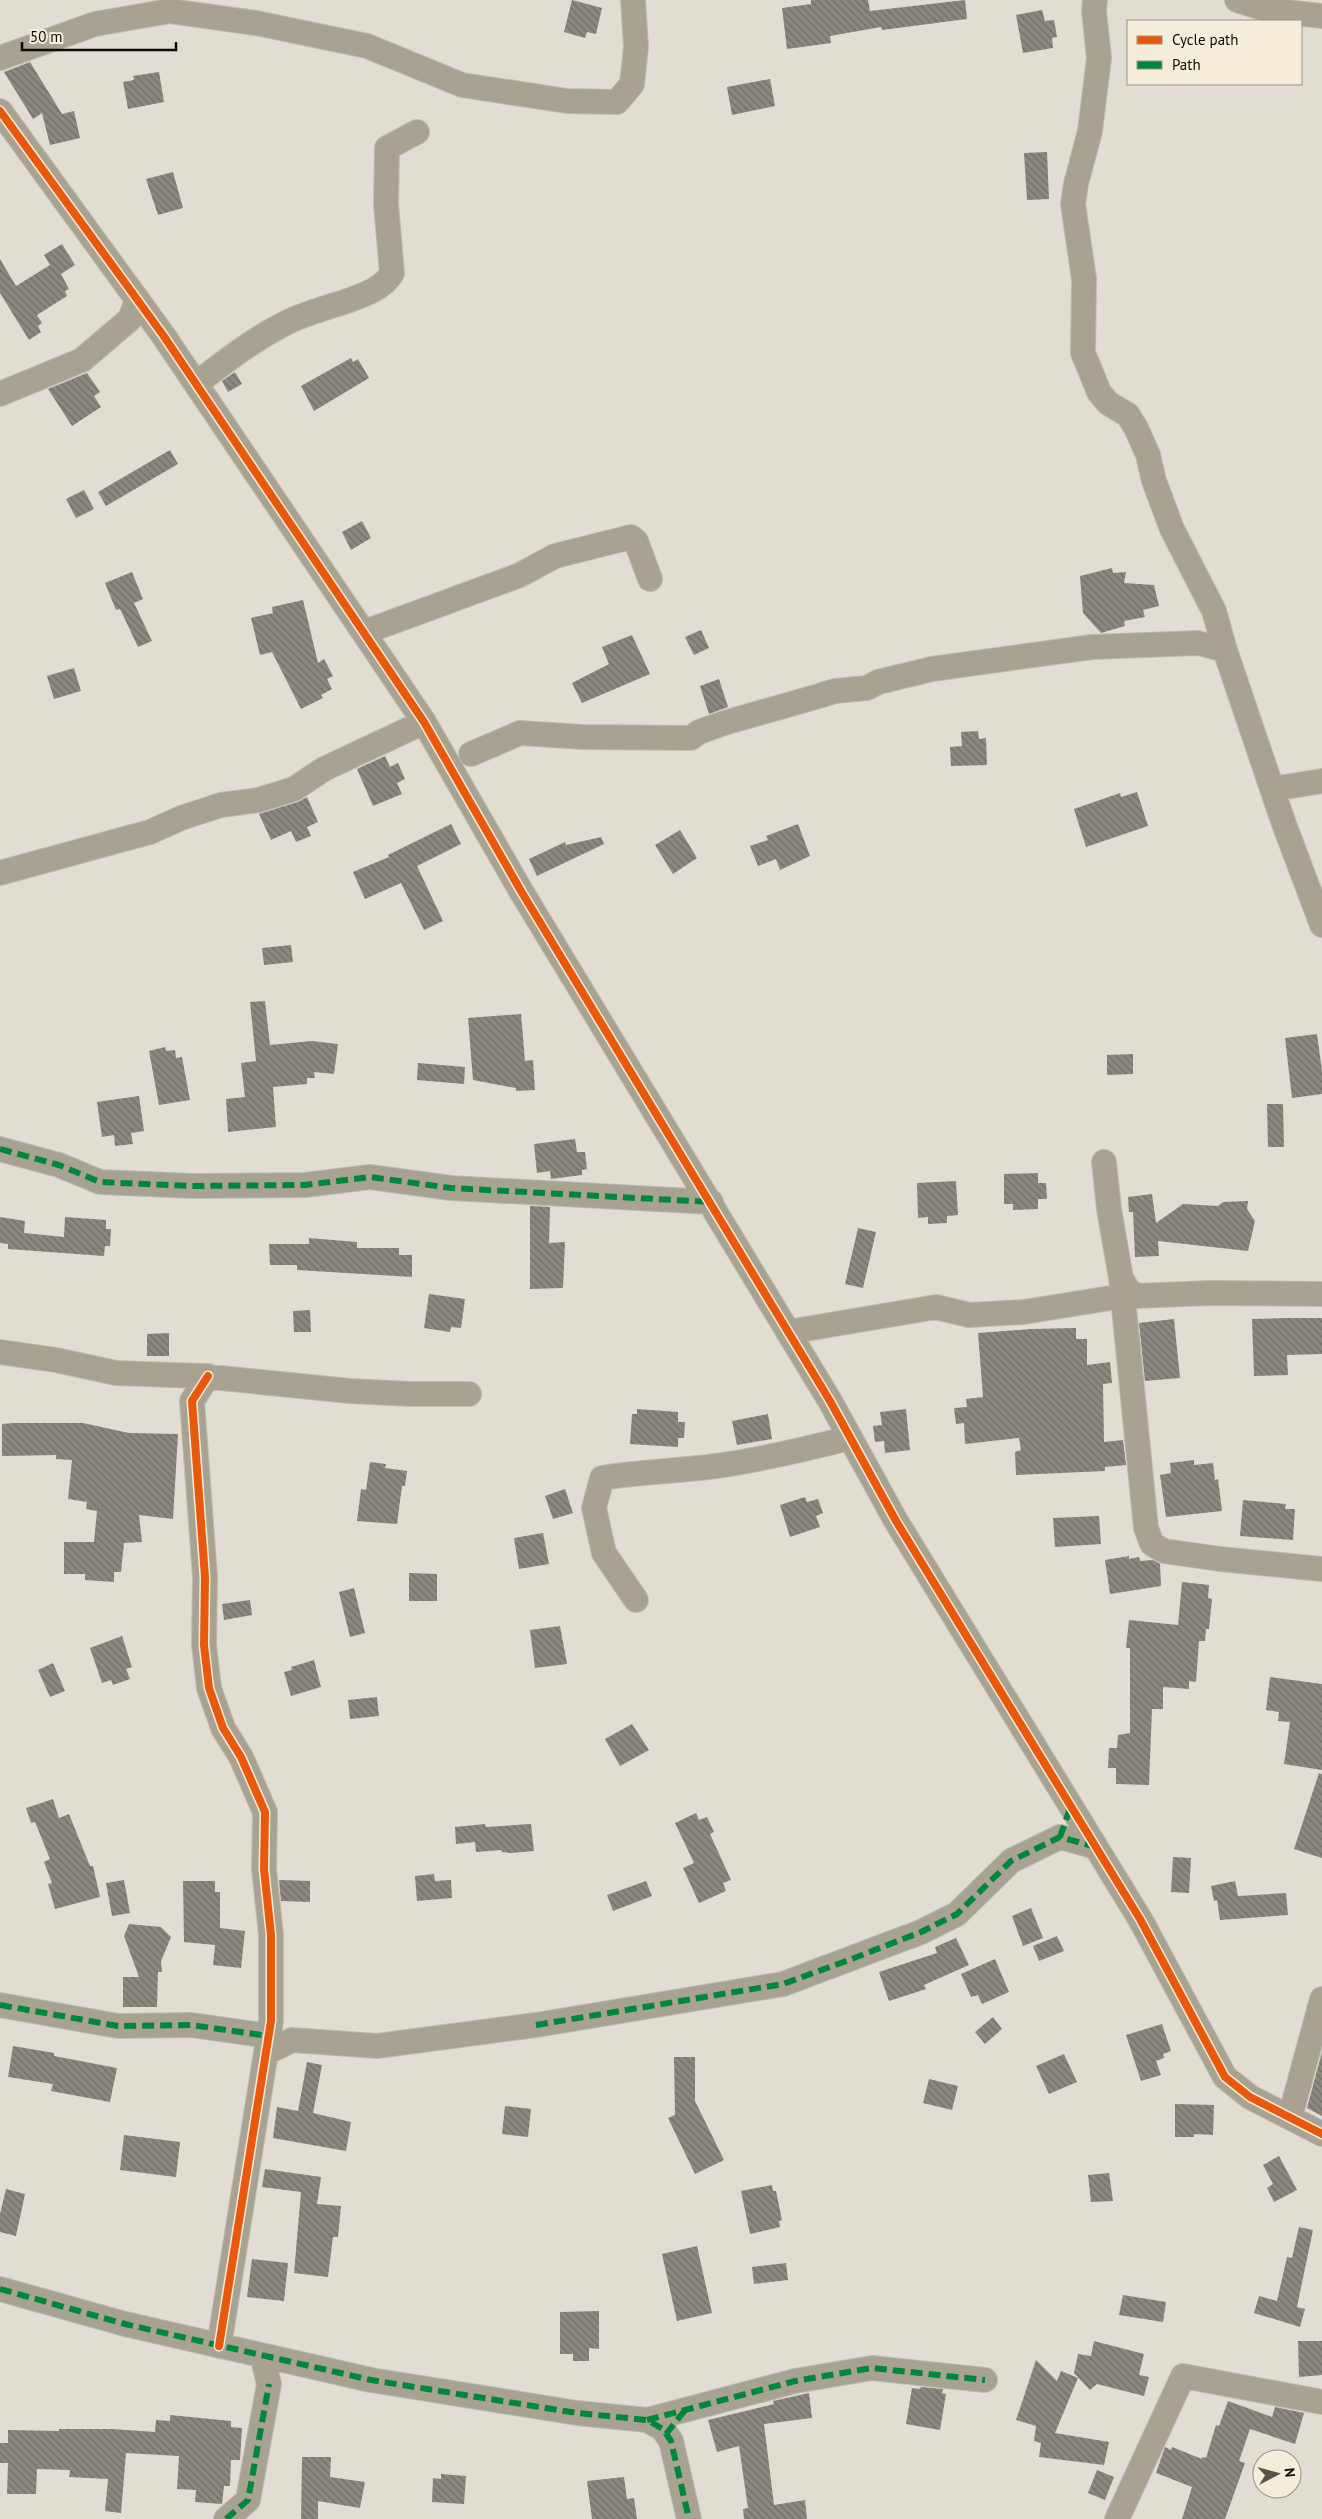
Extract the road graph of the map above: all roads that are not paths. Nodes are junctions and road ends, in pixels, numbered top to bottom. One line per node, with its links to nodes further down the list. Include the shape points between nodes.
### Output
1 (633, 0): 5 (street, via 636,47 632,84 616,102 567,101 462,85 367,46 256,23 170,11 95,24)
2 (1096, 0): 13 (street, via 1094,11 1099,58 1090,131 1073,204 1084,279 1083,353 1099,392 1108,403 1128,415 1136,428 1148,454 1154,481 1172,529 1202,583)
3 (1238, 0): 4 (street, via 1269,10)
4 (1322, 16)
5 (0, 58)
6 (0, 112): 8 (street)
7 (416, 132): 9 (street, via 387,148 386,204 392,273 388,280 356,298 286,323 221,364)
8 (139, 312): 9 (street); 10 (street, via 82,360)
9 (196, 384): 12 (street)
10 (0, 394)
11 (650, 579): 12 (street, via 636,541 631,537 555,556 520,575)
12 (365, 632): 14 (street)
13 (1223, 642): 15 (street, via 1092,647 932,669 878,682 867,688 835,691 724,723 691,738 520,733); 17 (street)
14 (424, 722): 18 (street, via 324,769 294,789 260,800 220,805 150,832); 22 (street, via 521,890)
15 (470, 754)
16 (1322, 781): 17 (street)
17 (1272, 789): 19 (street)
18 (0, 873)
19 (1322, 925)
20 (0, 1149): 22 (street, via 100,1182 193,1186 305,1185 370,1177 451,1188)
21 (1104, 1162): 23 (street, via 1109,1209)
22 (710, 1202): 26 (street)
23 (1127, 1290): 24 (street); 25 (street, via 1024,1312 969,1315 936,1307); 34 (street, via 1146,1528 1152,1544 1164,1551 1201,1557)
24 (1322, 1294)
25 (821, 1326): 26 (street); 28 (street, via 808,1340)
26 (788, 1332): 28 (street)
27 (0, 1352): 29 (street, via 116,1373)
28 (805, 1359): 33 (street)
29 (179, 1375): 30 (street); 32 (street)
30 (208, 1376): 31 (street, via 350,1391); 32 (street)
31 (469, 1394)
32 (192, 1401): 41 (street, via 205,1577 204,1645 209,1688 222,1728 241,1757 265,1812 264,1869 271,1935)
33 (850, 1438): 35 (street, via 790,1453 714,1466 602,1478 594,1508 604,1553); 36 (street, via 896,1521)
34 (1322, 1569)
35 (636, 1600)
36 (1071, 1806): 37 (street); 38 (street)
37 (1060, 1837): 38 (street); 41 (street, via 1011,1862 957,1914 922,1932 783,1984 536,2025 377,2046)
38 (1096, 1847): 42 (street, via 1140,1919 1225,2076 1250,2097)
39 (1322, 1999): 42 (street)
40 (0, 2005): 41 (street, via 118,2026 191,2025)
41 (269, 2037): 45 (street)
42 (1290, 2117): 43 (street)
43 (1322, 2134)
44 (0, 2289): 45 (street, via 124,2324)
45 (220, 2346): 46 (street)
46 (262, 2355): 47 (street); 49 (street)
47 (297, 2363): 49 (street); 52 (street, via 371,2380 577,2413)
48 (985, 2380): 51 (street, via 872,2368 795,2381)
49 (269, 2384): 54 (street, via 248,2500)
50 (1322, 2402): 56 (street, via 1183,2376)
51 (686, 2409): 52 (street); 53 (street)
52 (647, 2420): 53 (street)
53 (666, 2434): 55 (street, via 671,2441)
54 (226, 2519)
55 (689, 2519)
56 (1117, 2519)

